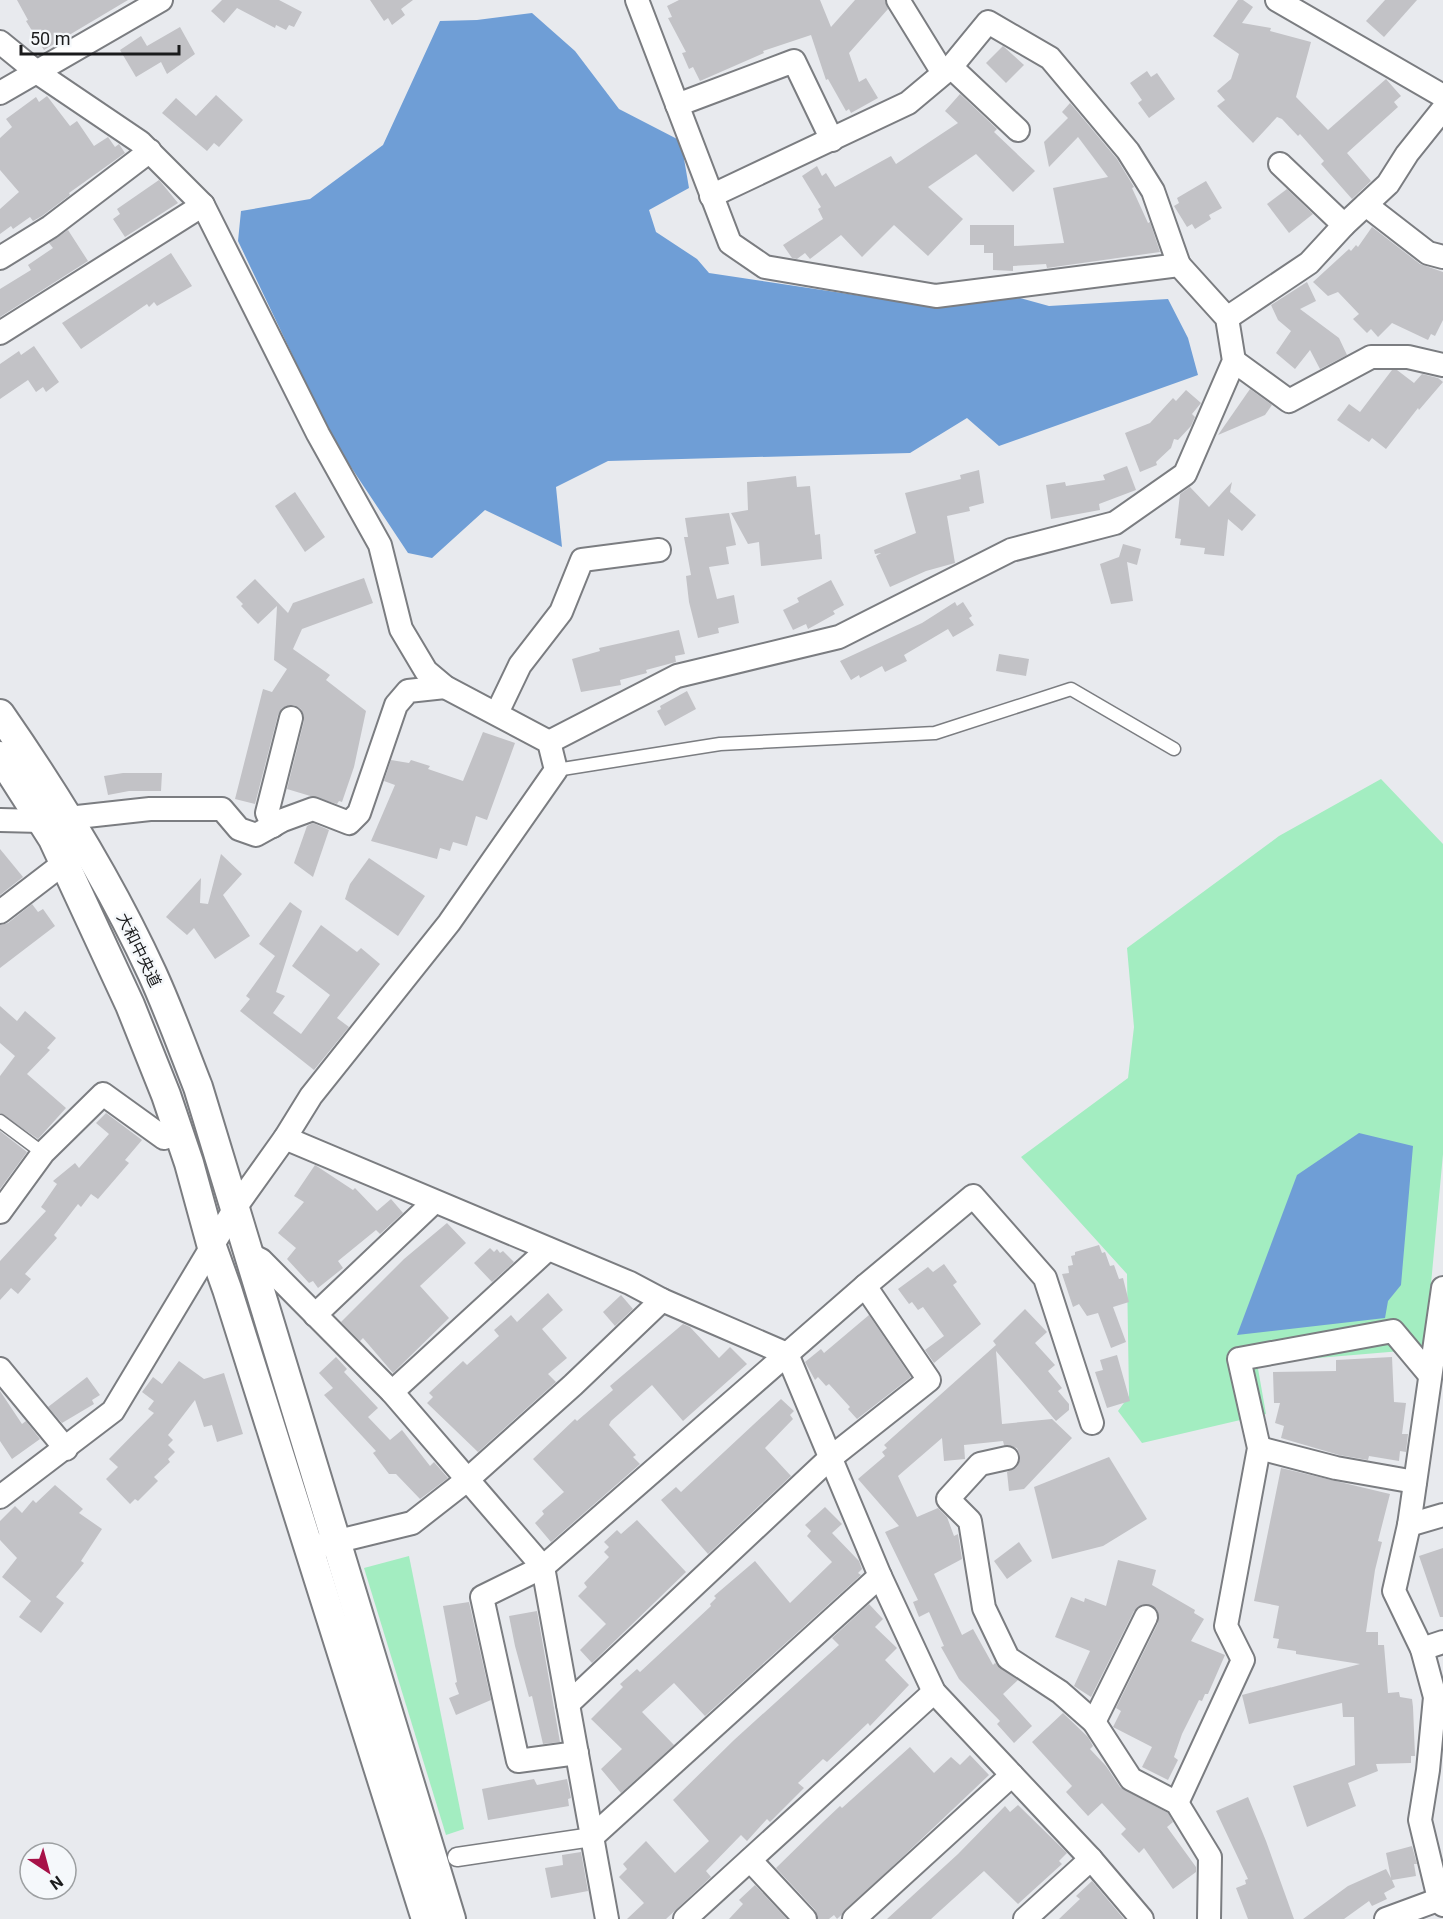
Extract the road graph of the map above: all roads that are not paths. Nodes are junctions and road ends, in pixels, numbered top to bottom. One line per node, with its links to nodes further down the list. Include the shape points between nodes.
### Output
1 (161, 0): 7 (street)
2 (637, 0): 10 (street)
3 (898, 0): 6 (street)
4 (1277, 0): 9 (street)
5 (0, 42): 7 (street)
6 (947, 70): 12 (street); 13 (street, via 908,103); 22 (street, via 988,22 1050,58 1128,151 1153,191)
7 (38, 74): 8 (street); 14 (street)
8 (0, 93)
9 (1443, 96)
10 (677, 105): 13 (street, via 794,61); 16 (street)
11 (1443, 110): 18 (street, via 1407,153 1388,184)
12 (1018, 130)
13 (832, 140): 16 (street)
14 (150, 151): 17 (street); 21 (street, via 50,227)
15 (1280, 164): 19 (street)
16 (711, 196): 22 (street, via 730,243 765,267 936,296)
17 (203, 205): 24 (street); 28 (street, via 318,434 380,545 401,629 426,671)
18 (1366, 205): 19 (street); 20 (street, via 1428,253)
19 (1344, 225): 23 (street, via 1309,263)
20 (1443, 257)
21 (0, 258)
22 (1179, 266): 23 (street)
23 (1227, 318): 25 (street)
24 (0, 333)
25 (1234, 361): 26 (street, via 1289,400 1371,357 1408,357); 32 (street, via 1185,474 1115,523 1011,550 838,637 676,676)
26 (1443, 365)
27 (659, 550): 29 (street, via 582,560 561,612 520,664)
28 (445, 687): 29 (street); 39 (street, via 408,691 396,705 359,813 349,823 313,809)
29 (497, 713): 32 (street)
30 (0, 714): 36 (street, 大和中央道)
31 (291, 718): 39 (street, via 267,813)
32 (549, 742): 35 (street)
33 (1174, 749): 35 (lane, via 1071,689 935,733 720,744)
34 (0, 756): 38 (street, 大和中央道)
35 (556, 770): 44 (street, via 449,923 311,1096)
36 (69, 818): 38 (street); 39 (street, via 150,809 222,809 239,829 256,835); 47 (street, 大和中央道, via 152,973 198,1087)
37 (0, 820): 38 (street)
38 (41, 821): 40 (street, 大和中央道)
39 (273, 826)
40 (64, 863): 41 (street); 43 (street, 大和中央道, via 130,1005)
41 (0, 912)
42 (0, 1121): 45 (lane)
43 (179, 1133): 45 (street, via 164,1138 103,1094); 49 (street, 大和中央道)
44 (285, 1138): 46 (street); 47 (street)
45 (43, 1153): 48 (street)
46 (434, 1202): 50 (street); 57 (street)
47 (235, 1208): 49 (street); 51 (street, 大和中央道)
48 (0, 1212)
49 (212, 1247): 65 (street, via 113,1411); 74 (street, 大和中央道)
50 (548, 1249): 55 (street); 61 (street)
51 (247, 1253): 54 (street, via 261,1260); 56 (street, 大和中央道)
52 (865, 1286): 58 (street); 63 (street, via 973,1196 1045,1278); 67 (street, via 929,1380)
53 (1443, 1287): 60 (street)
54 (293, 1293): 56 (street, via 285,1290 276,1294); 57 (street)
55 (662, 1300): 58 (street); 68 (street)
56 (268, 1313): 73 (street, 大和中央道)
57 (315, 1315): 61 (street)
58 (787, 1354): 67 (street); 75 (street)
59 (0, 1369): 65 (street)
60 (1429, 1374): 62 (street); 64 (street, via 1393,1331 1239,1359)
61 (392, 1392): 68 (street)
62 (1434, 1396): 69 (street)
63 (1092, 1423)
64 (1259, 1448): 69 (street, via 1336,1468); 86 (street, via 1226,1626 1243,1660)
65 (66, 1449): 70 (street)
66 (1007, 1458): 82 (street, via 980,1464 948,1499 970,1521 984,1608 1008,1658 1060,1692)
67 (829, 1459): 76 (street); 81 (street)
68 (467, 1480): 73 (street, via 412,1523); 75 (street)
69 (1415, 1482): 72 (street)
70 (0, 1497)
71 (1443, 1515): 72 (street)
72 (1409, 1526): 79 (street, via 1394,1591)
73 (338, 1541): 74 (street); 93 (street, 大和中央道)
74 (309, 1548): 92 (street, 大和中央道)
75 (543, 1567): 81 (street); 83 (street, via 482,1597 518,1761)
76 (880, 1576): 80 (street); 87 (street)
77 (1146, 1617): 82 (street)
78 (1443, 1642): 79 (street)
79 (1422, 1649): 84 (street, via 1435,1696)
80 (934, 1692): 85 (street); 90 (street)
81 (568, 1704): 83 (street)
82 (1094, 1722): 86 (street, via 1131,1779)
83 (577, 1753): 87 (street)
84 (1436, 1767): 91 (street, via 1420,1820)
85 (1012, 1775): 89 (street); 97 (street)
86 (1177, 1803): 100 (street, via 1210,1857)
87 (592, 1837): 88 (street); 94 (street)
88 (457, 1857)
89 (1091, 1859): 98 (street); 99 (street)
90 (750, 1860): 95 (street); 96 (street)
91 (1442, 1901): 101 (street)
92 (426, 1919)
93 (451, 1919)
94 (607, 1919)
95 (685, 1919)
96 (805, 1919)
97 (854, 1919)
98 (1025, 1919)
99 (1142, 1919)
100 (1209, 1919)
101 (1386, 1919)

